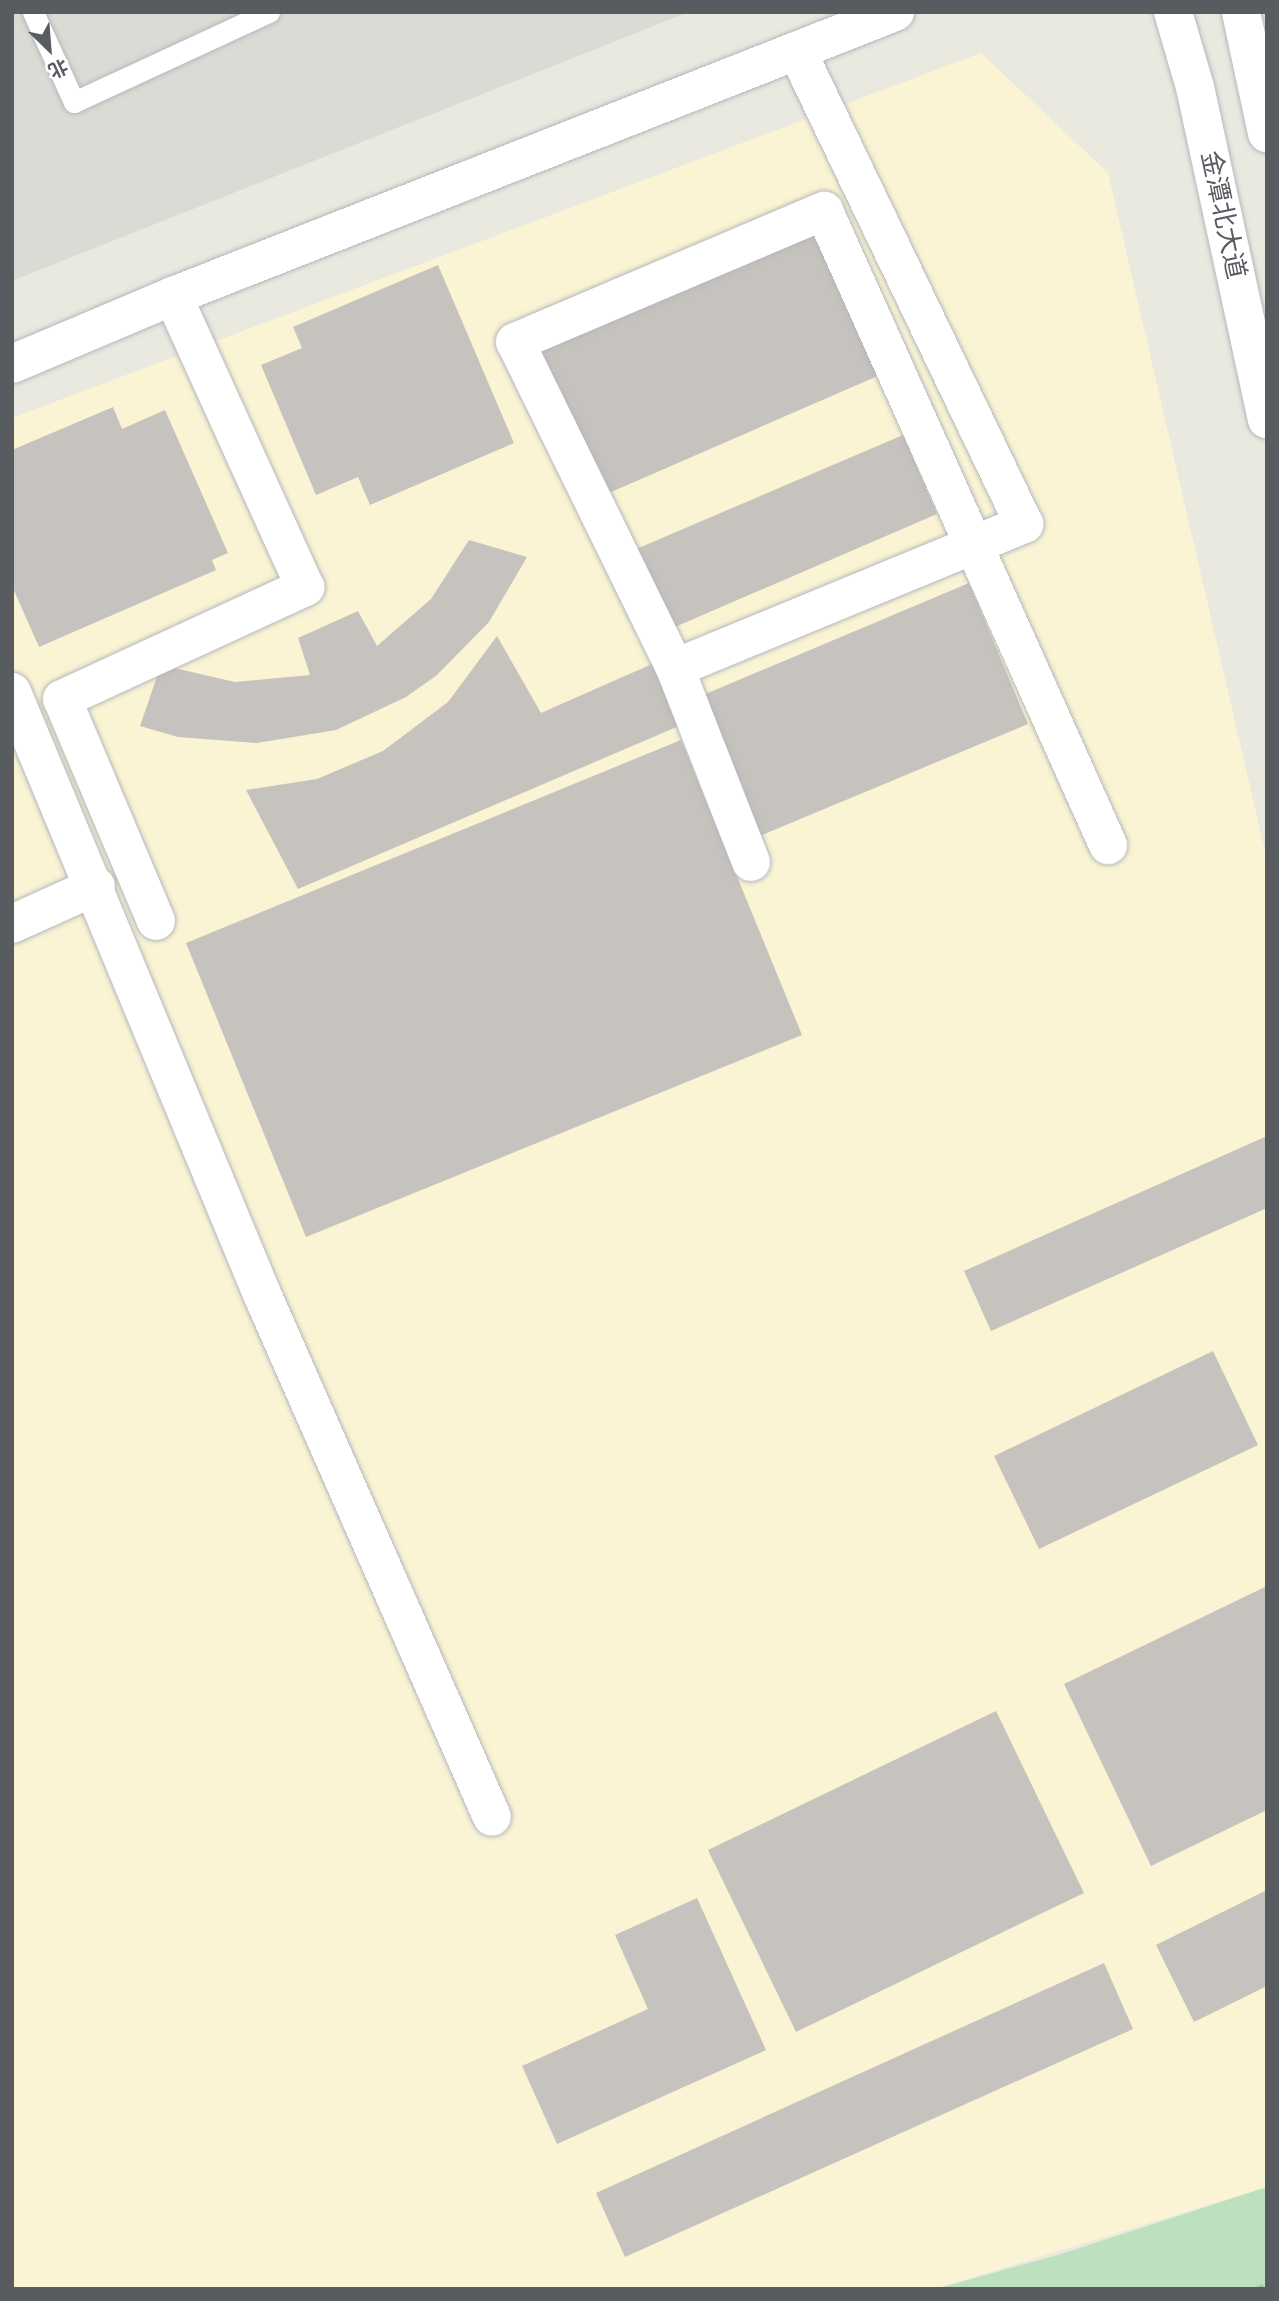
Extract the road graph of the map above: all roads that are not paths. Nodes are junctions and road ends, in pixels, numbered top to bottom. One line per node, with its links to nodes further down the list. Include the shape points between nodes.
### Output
1 (33, 12): 2 (lane, via 74,102)
2 (269, 12)
3 (895, 12): 6 (street)
4 (1173, 12): 10 (street, 金潭北大道, via 1195,87)
5 (1241, 12): 7 (street)
6 (797, 51): 8 (street); 11 (street, via 1024,524)
7 (1267, 133)
8 (173, 296): 9 (street); 17 (street, via 305,587 62,699)
9 (12, 364)
10 (1267, 419)
11 (971, 546): 12 (street); 12 (street, via 824,211 514,342); 14 (street)
12 (675, 668): 15 (street)
13 (12, 692): 16 (street)
14 (1108, 845)
15 (751, 862)
16 (96, 886): 18 (street); 19 (street, via 262,1294)
17 (156, 920)
18 (12, 924)
19 (492, 1817)

